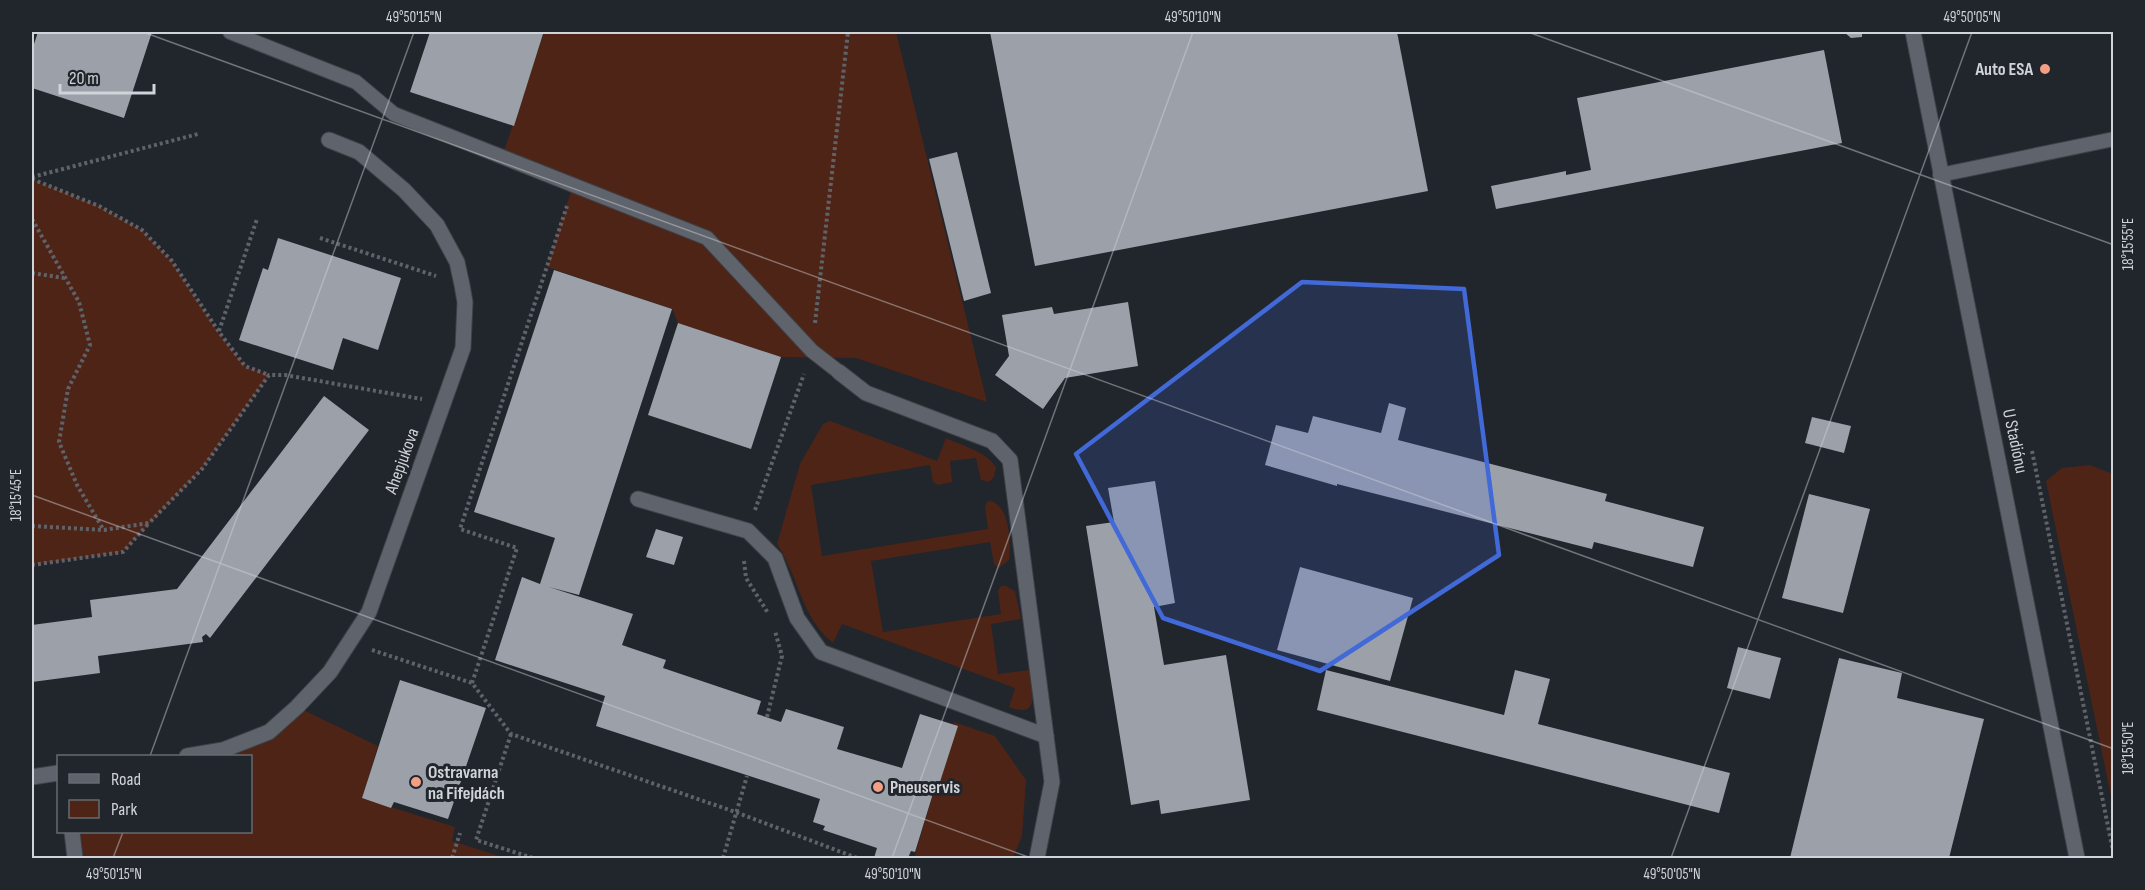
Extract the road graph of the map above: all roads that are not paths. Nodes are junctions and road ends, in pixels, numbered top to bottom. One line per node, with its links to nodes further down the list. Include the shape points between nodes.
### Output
1 (230, 32): 6 (lane, via 356,82 394,114 707,238 812,351)
2 (1913, 32): 5 (street, U Stadiónu)
3 (2114, 139): 5 (lane)
4 (329, 140): 9 (street, Ahepjukova, via 359,152 437,225 456,262 462,285 463,348 369,612 330,672 269,732 223,750)
5 (1941, 175): 15 (street, U Stadiónu)
6 (839, 372): 8 (street, via 866,393 992,441 1010,460)
7 (638, 499): 8 (street, via 748,531 775,558 797,618 821,652)
8 (1046, 736): 14 (street, via 1052,782)
9 (193, 755)
10 (57, 773): 11 (street)
11 (32, 777)
12 (72, 833): 13 (street)
13 (75, 858)
14 (1037, 858)
15 (2077, 858)

